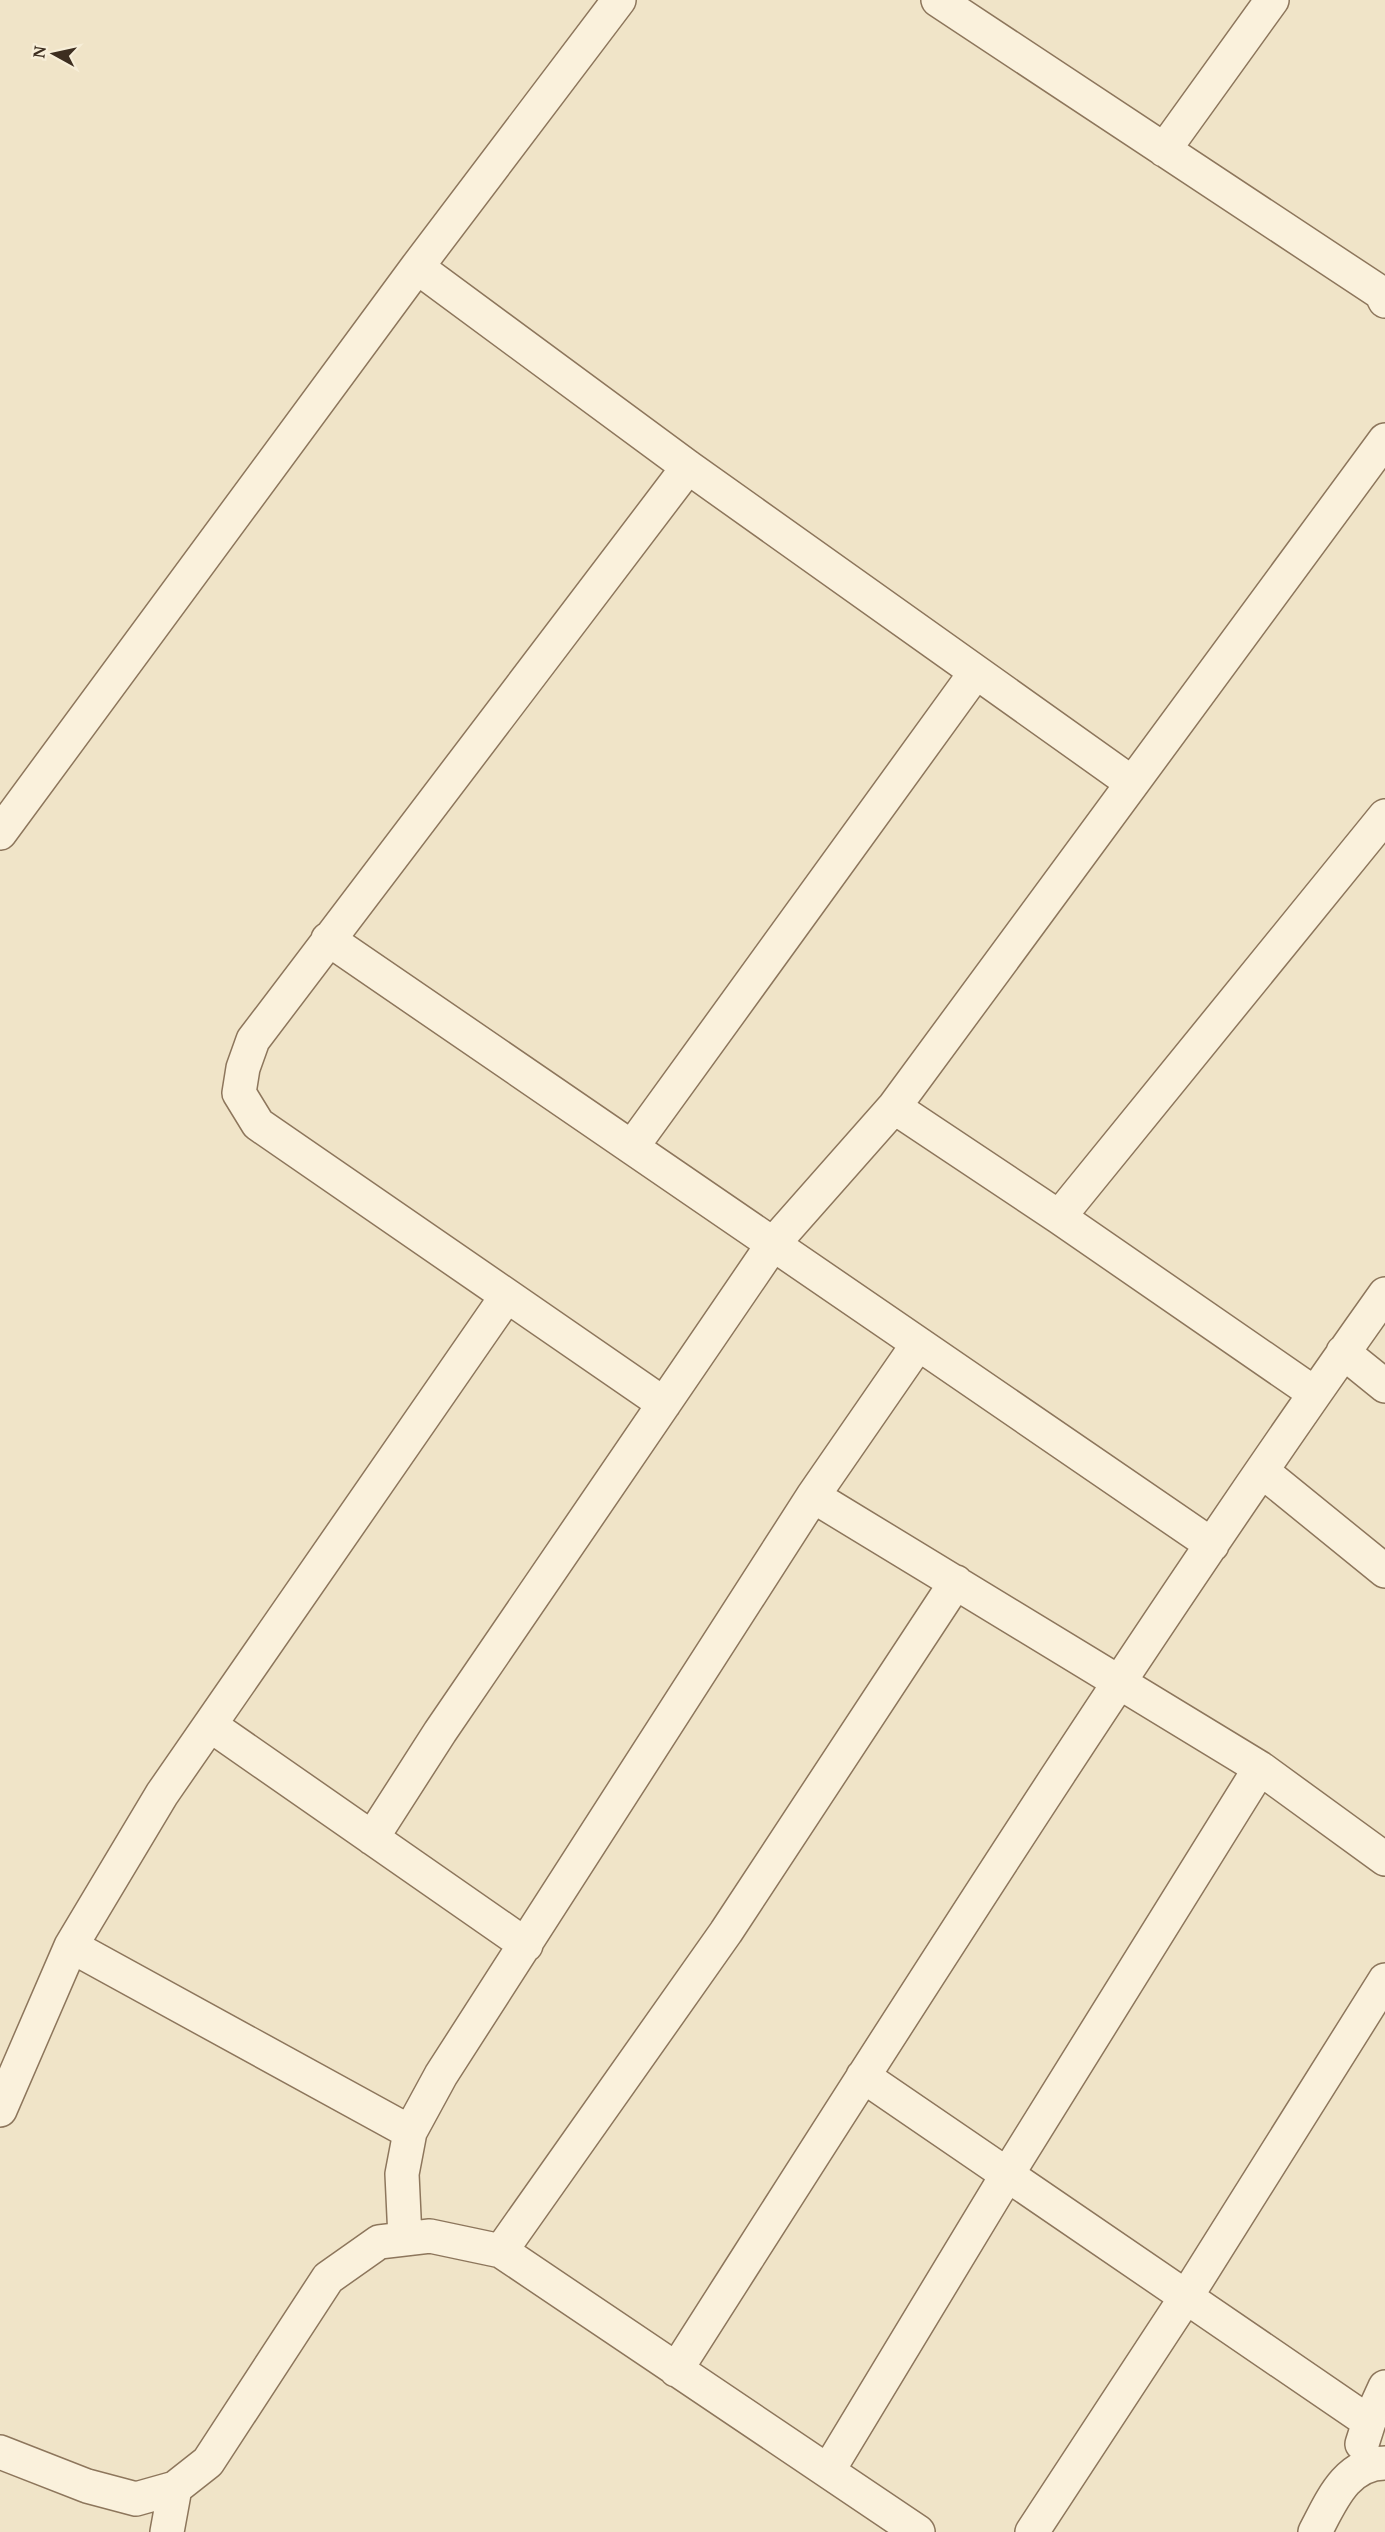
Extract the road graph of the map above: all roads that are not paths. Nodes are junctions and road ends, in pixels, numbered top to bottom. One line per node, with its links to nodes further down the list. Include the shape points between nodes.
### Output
1 (619, 0): 5 (street)
2 (938, 0): 4 (street)
3 (1272, 0): 4 (street)
4 (1164, 150): 6 (street, via 1381,293)
5 (417, 267): 8 (street); 12 (street)
6 (1385, 301)
7 (1385, 440): 10 (street)
8 (688, 467): 9 (street); 13 (street)
9 (976, 672): 10 (street); 15 (street)
10 (1132, 783): 14 (street)
11 (1385, 816): 16 (street)
12 (0, 833)
13 (328, 939): 15 (street); 19 (street, via 253,1040 239,1093 258,1124)
14 (894, 1107): 16 (street); 17 (street)
15 (632, 1147): 17 (street)
16 (1059, 1217): 23 (street)
17 (773, 1244): 20 (street); 24 (street)
18 (1385, 1294): 21 (street)
19 (506, 1297): 24 (street); 31 (street)
20 (918, 1344): 26 (street); 27 (street)
21 (1343, 1352): 22 (street); 23 (street)
22 (1385, 1386)
23 (1314, 1393): 25 (street)
24 (664, 1404): 33 (street)
25 (1262, 1471): 27 (street); 28 (street)
26 (813, 1496): 29 (street); 35 (street)
27 (1212, 1545): 30 (street)
28 (1385, 1571)
29 (956, 1582): 30 (street); 43 (street, via 726,1932)
30 (1121, 1682): 32 (street); 38 (street)
31 (210, 1725): 33 (street); 36 (street, via 162,1794)
32 (1260, 1768): 34 (street); 41 (street)
33 (372, 1838): 35 (street)
34 (1385, 1859)
35 (526, 1945): 40 (street, via 441,2075)
36 (71, 1946): 39 (street); 40 (street)
37 (1385, 1980): 44 (street)
38 (863, 2076): 41 (street); 45 (street)
39 (0, 2110)
40 (410, 2132): 42 (street, via 402,2174)
41 (1007, 2175): 44 (street); 50 (street)
42 (405, 2238): 43 (street, via 430,2236); 52 (street, via 379,2242 328,2278 208,2462)
43 (501, 2251): 45 (street)
44 (1186, 2297): 47 (street); 55 (street)
45 (676, 2370): 50 (street)
46 (1385, 2387): 47 (street)
47 (1369, 2422): 51 (street)
48 (0, 2452): 52 (street, via 87,2486 136,2499)
49 (1385, 2463): 51 (street, via 1373,2463)
50 (828, 2471): 54 (street)
51 (1352, 2472): 56 (street)
52 (175, 2488): 53 (street)
53 (167, 2532)
54 (918, 2532)
55 (1032, 2532)
56 (1315, 2532)

